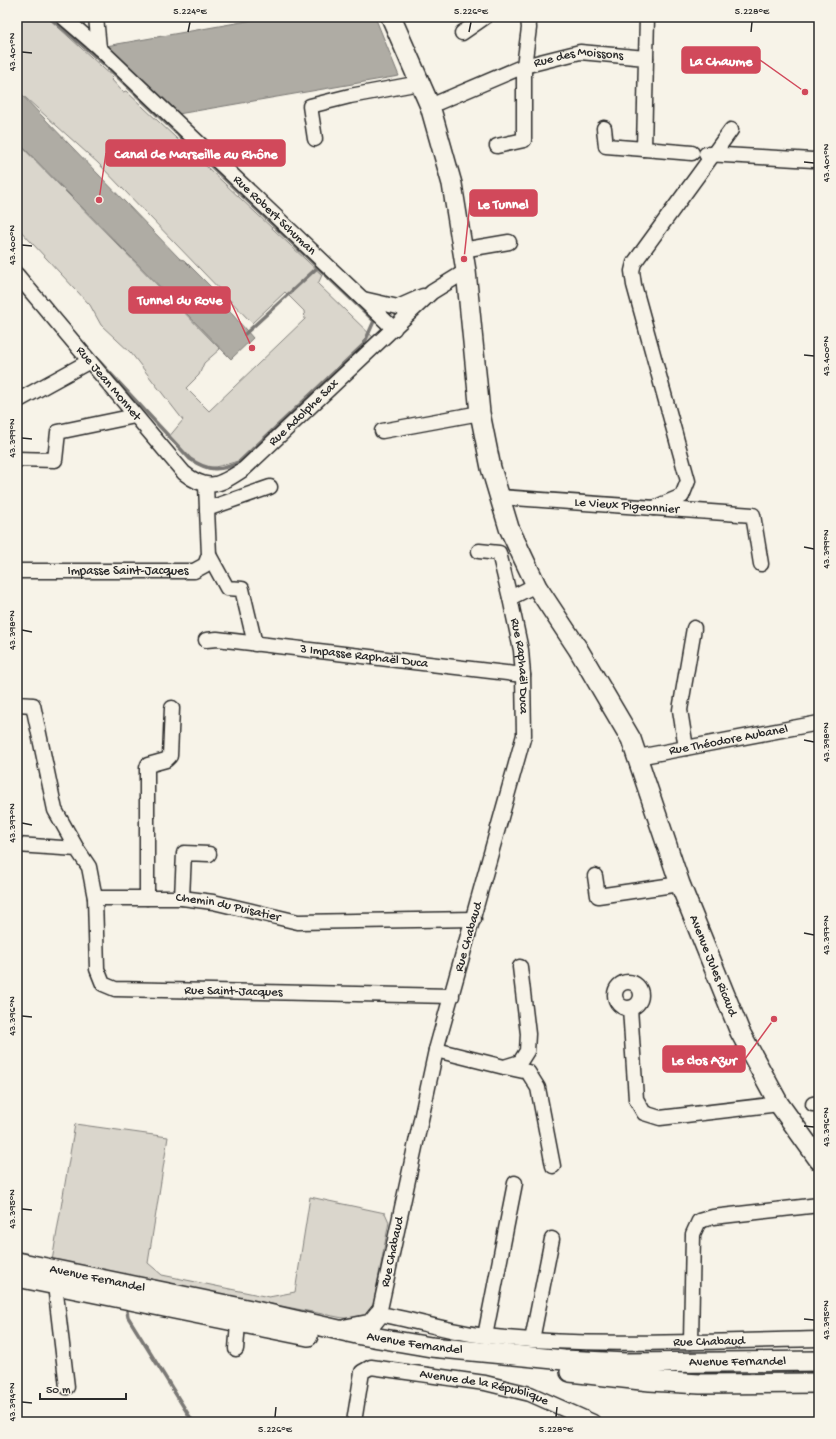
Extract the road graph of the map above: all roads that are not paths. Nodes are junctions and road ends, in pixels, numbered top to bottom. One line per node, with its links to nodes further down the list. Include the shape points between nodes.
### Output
1 (63, 17): 8 (street, Rue Robert Schuman)
2 (96, 17): 8 (street)
3 (391, 17): 11 (main road, Avenue Jules Ricaud)
4 (485, 17): 7 (street)
5 (528, 17): 10 (street)
6 (647, 17): 9 (street)
7 (462, 33)
8 (99, 48): 25 (street, Rue Robert Schuman)
9 (646, 58): 10 (street, Rue des Moissons, via 580,52); 17 (street)
10 (524, 66): 12 (street, Rue des Moissons); 16 (street, via 524,140)
11 (420, 83): 12 (main road, Avenue Jules Ricaud); 15 (street, via 310,106)
12 (430, 106): 21 (main road, Avenue Jules Ricaud, via 452,184)
13 (604, 128): 17 (street, via 606,146)
14 (731, 130): 18 (street)
15 (315, 139)
16 (497, 146)
17 (644, 149): 18 (street)
18 (703, 154): 19 (street); 37 (street, via 634,263 632,271 688,481 682,496)
19 (819, 159)
20 (509, 242): 21 (street)
21 (462, 250): 22 (main road, Avenue Jules Ricaud)
22 (466, 271): 24 (street, Rue Adolphe Sax); 30 (main road, Avenue Jules Ricaud)
23 (17, 275): 28 (street, Rue Jean Monnet)
24 (432, 292): 26 (street); 27 (street, Rue Adolphe Sax)
25 (362, 299): 26 (street); 27 (street, Rue Robert Schuman)
26 (398, 307): 27 (street)
27 (398, 325): 34 (street, Rue Adolphe Sax, via 244,469 224,482)
28 (88, 362): 29 (street); 31 (street, Rue Jean Monnet)
29 (17, 401)
30 (480, 413): 32 (street); 36 (main road, Avenue Jules Ricaud, via 491,468)
31 (135, 416): 33 (street, via 58,432 55,460); 34 (street, Rue Jean Monnet, via 184,473 196,483)
32 (382, 431)
33 (17, 459)
34 (206, 485): 38 (street)
35 (270, 487): 38 (street)
36 (501, 497): 37 (street, Le Vieux Pigeonnier); 43 (main road, Avenue Jules Ricaud, via 509,528)
37 (654, 508): 41 (street, Le Vieux Pigeonnier, via 753,515)
38 (207, 509): 40 (street)
39 (479, 550): 44 (street, Rue Raphaël Duca, via 499,552)
40 (209, 555): 42 (street, Impasse Saint-Jacques, via 205,565 194,571); 47 (street, via 227,588 242,589)
41 (761, 564)
42 (17, 571)
43 (536, 585): 44 (street); 53 (main road, Avenue Jules Ricaud, via 578,649)
44 (510, 598): 48 (street, Rue Raphaël Duca, via 521,650)
45 (694, 628): 52 (street, via 680,710)
46 (206, 640): 47 (street, 3 Impasse Raphaël Duca)
47 (255, 644): 48 (street, 3 Impasse Raphaël Duca)
48 (523, 675): 54 (street, Rue Raphaël Duca, via 524,735)
49 (17, 704): 57 (street, via 33,705 55,810)
50 (172, 708): 62 (street, via 170,756 166,760 148,765 147,768)
51 (819, 723): 52 (street, Rue Théodore Aubanel)
52 (686, 748): 53 (street, Rue Théodore Aubanel)
53 (638, 757): 60 (main road, Avenue Jules Ricaud)
54 (516, 761): 64 (street, Rue Chabaud)
55 (154, 825): 62 (street)
56 (17, 845): 57 (street)
57 (77, 849): 61 (street, via 89,867)
58 (209, 854): 63 (street, via 184,853)
59 (595, 876): 60 (street, via 598,896)
60 (680, 884): 70 (main road, Avenue Jules Ricaud, via 740,1032)
61 (95, 898): 62 (street, Chemin du Puisatier); 66 (street, Rue Saint-Jacques, via 97,969 103,984 115,989)
62 (151, 898): 63 (street, Chemin du Puisatier)
63 (182, 898): 64 (street, Chemin du Puisatier, via 213,902 298,922)
64 (474, 919): 66 (street, Rue Chabaud)
65 (520, 967): 69 (street, via 528,1034 527,1051 520,1062)
66 (452, 996): 68 (street, Rue Chabaud)
67 (630, 1008): 70 (street, via 636,1099 644,1113 660,1118)
68 (436, 1050): 69 (street); 79 (street, Rue Chabaud)
69 (504, 1067): 72 (street, via 528,1072 538,1088)
70 (779, 1104): 71 (main road, Avenue Jules Ricaud)
71 (819, 1160)
72 (553, 1166)
73 (516, 1183): 82 (street)
74 (819, 1205): 85 (street, via 712,1216 699,1221 693,1234)
75 (552, 1239): 83 (street)
76 (17, 1262): 81 (main road, Avenue Fernandel)
77 (17, 1277): 78 (main road, Avenue Fernandel)
78 (55, 1285): 80 (main road, Avenue Fernandel); 91 (street)
79 (379, 1314): 81 (main road, via 375,1321 366,1326); 82 (street, Rue Chabaud, via 444,1330)
80 (238, 1323): 86 (street); 88 (main road, Avenue Fernandel, via 400,1352)
81 (331, 1329): 87 (main road, Avenue Fernandel, via 431,1346 564,1360 693,1363)
82 (485, 1336): 83 (street, Rue Chabaud)
83 (532, 1340): 85 (street, Rue Chabaud, via 644,1344)
84 (819, 1340): 85 (street, Rue Chabaud)
85 (691, 1342)
86 (236, 1349)
87 (819, 1361)
88 (519, 1366): 89 (main road, Avenue Fernandel, via 596,1372); 90 (main road, via 700,1384)
89 (819, 1370)
90 (819, 1383)
91 (67, 1387)
92 (575, 1418): 93 (street, Avenue de la République, via 530,1394 485,1383 371,1367 362,1372); 94 (street, Avenue de la République)
93 (354, 1422)
94 (593, 1422)

